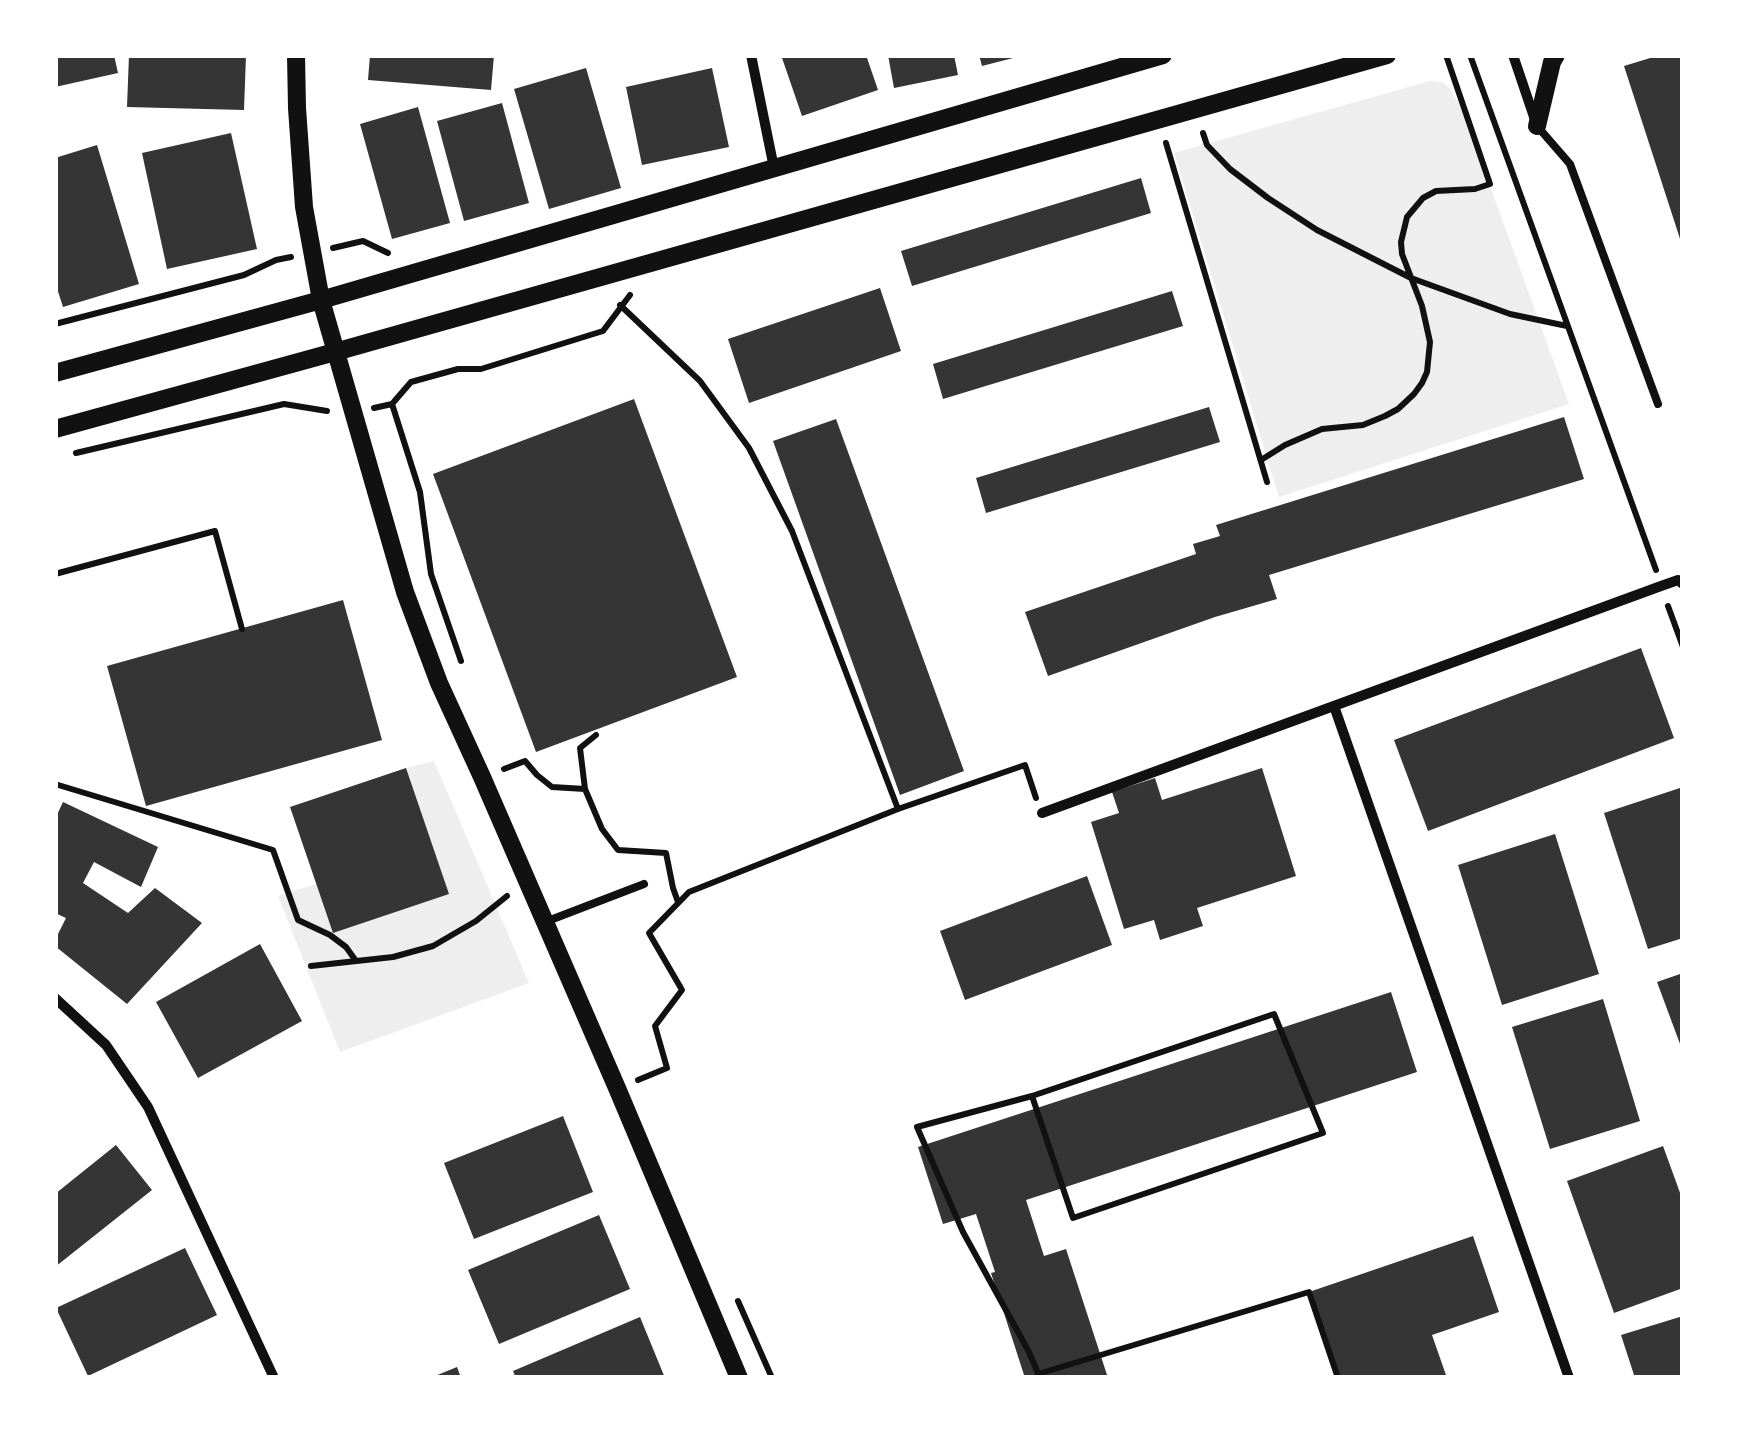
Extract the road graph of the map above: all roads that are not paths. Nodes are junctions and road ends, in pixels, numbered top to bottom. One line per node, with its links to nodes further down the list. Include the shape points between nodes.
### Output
1 (296, 55): 9 (street, via 304,207)
2 (750, 55): 8 (street)
3 (1163, 55): 8 (street)
4 (1387, 55): 10 (street)
5 (1513, 55): 7 (street)
6 (1556, 55): 7 (street)
7 (1537, 126): 12 (lane, via 1570,164)
8 (774, 168): 9 (street)
9 (321, 300): 10 (street); 11 (street)
10 (335, 352): 13 (street); 18 (street, via 405,592)
11 (55, 373)
12 (1658, 404)
13 (55, 429)
14 (1680, 582): 15 (street)
15 (1334, 706): 16 (street); 22 (street)
16 (1042, 813)
17 (644, 884): 18 (lane)
18 (545, 922): 21 (street)
19 (55, 998): 20 (street, via 106,1046 148,1107)
20 (274, 1378)
21 (738, 1378)
22 (1569, 1378)

